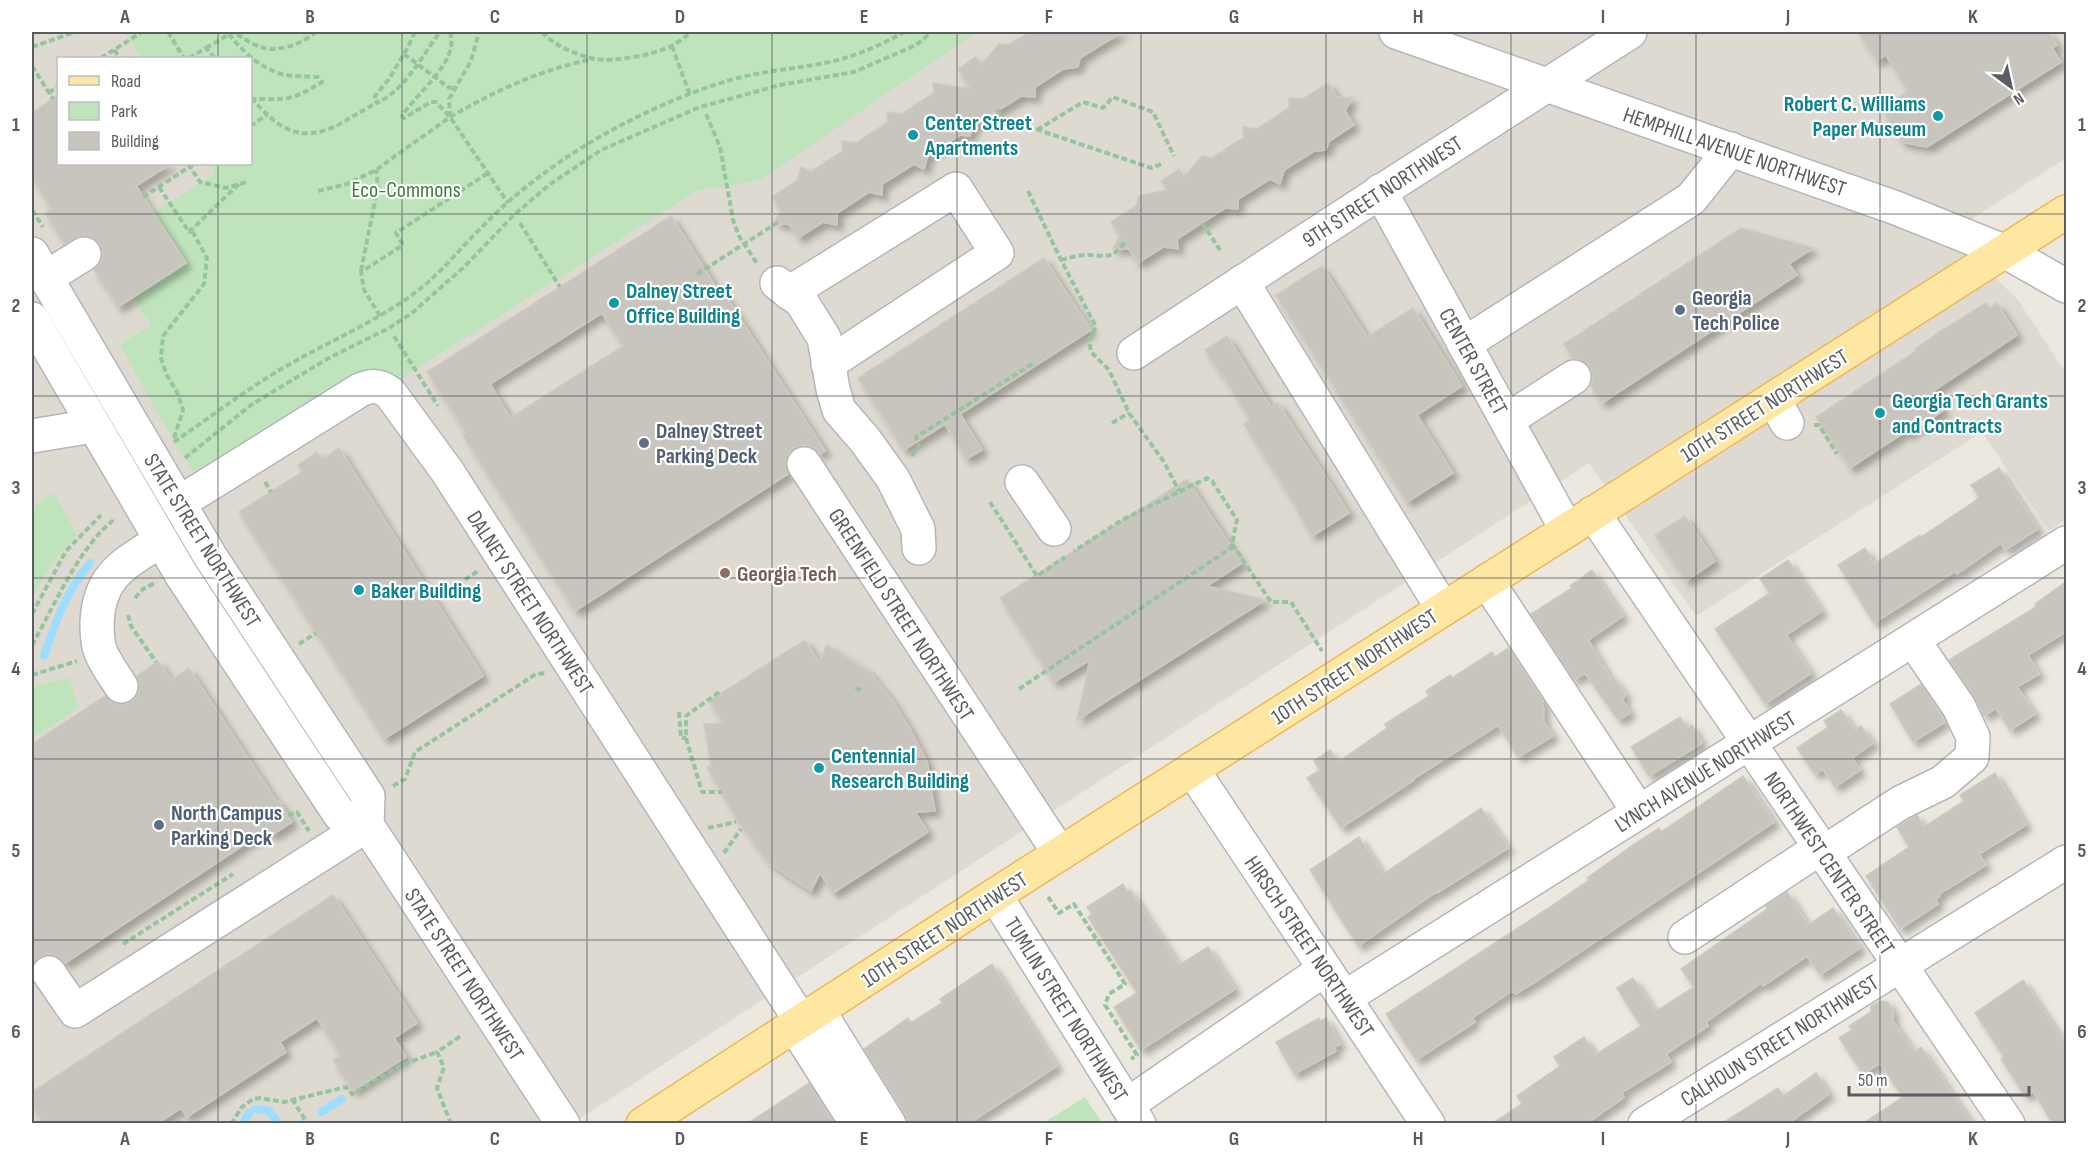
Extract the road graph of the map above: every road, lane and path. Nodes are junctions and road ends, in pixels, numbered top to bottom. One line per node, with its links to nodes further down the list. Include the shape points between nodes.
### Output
1 (75, 32): 17 (path)
2 (142, 32): 19 (path)
3 (168, 32): 23 (path)
4 (316, 32): 15 (path, via 300,44 282,48 259,47)
5 (415, 32): 20 (path)
6 (440, 32): 29 (path)
7 (450, 32): 31 (path, via 451,49)
8 (478, 32): 34 (path, via 471,61)
9 (542, 32): 28 (path, via 570,51)
10 (692, 32): 16 (path)
11 (904, 32): 36 (path, via 836,60 726,81)
12 (932, 32): 100 (path, via 916,45 854,72 780,85 700,107 601,150 515,214 412,313 251,405)
13 (1396, 32): 32 (street, HEMPHILL AVENUE NORTHWEST)
14 (1630, 32): 32 (street, 9TH STREET NORTHWEST)
15 (229, 33): 18 (path); 26 (path)
16 (672, 46): 28 (path, via 637,57); 36 (path)
17 (32, 47)
18 (206, 48): 24 (path); 25 (path)
19 (114, 50): 21 (path); 22 (path)
20 (404, 54): 29 (path); 40 (path, via 375,96)
21 (103, 57)
22 (119, 57)
23 (183, 57)
24 (191, 57)
25 (214, 57)
26 (251, 57)
27 (252, 57): 37 (path, via 282,74 318,76 322,82 288,99)
28 (597, 59): 44 (path, via 528,78)
29 (419, 63): 31 (path); 40 (path, via 396,90)
30 (32, 66): 35 (path)
31 (435, 77): 34 (path); 44 (path, via 402,116 436,102)
32 (1546, 84): 47 (street, HEMPHILL AVENUE NORTHWEST); 59 (street, 9TH STREET NORTHWEST)
33 (57, 87): 35 (path)
34 (456, 89): 44 (path, via 449,99)
35 (49, 93): 38 (path)
36 (690, 95): 61 (path, via 609,131 557,163)
37 (252, 98)
38 (53, 99)
39 (252, 99): 43 (path)
40 (377, 103): 43 (path, via 318,132 293,133)
41 (997, 110): 46 (path, via 1003,118)
42 (706, 114): 68 (path, via 720,147 733,220)
43 (267, 115): 45 (path)
44 (450, 117): 52 (path); 53 (path)
45 (252, 125)
46 (1037, 130): 48 (path, via 1083,102 1102,108 1113,97 1153,112); 49 (path, via 1151,168)
47 (1731, 149): 69 (street, HEMPHILL AVENUE NORTHWEST); 83 (street, via 1691,199)
48 (1174, 156)
49 (1164, 163)
50 (190, 165): 56 (path)
51 (192, 165): 55 (path, via 200,182 226,188)
52 (376, 170): 57 (path); 74 (path, via 378,186)
53 (488, 173): 61 (path); 74 (path, via 396,233 404,245)
54 (247, 182): 55 (path)
55 (239, 184): 66 (path)
56 (159, 187): 60 (path); 66 (path, via 189,232)
57 (318, 191)
58 (1028, 191): 72 (path)
59 (1380, 192): 76 (street, 9TH STREET NORTHWEST); 83 (street, CENTER STREET)
60 (143, 198)
61 (508, 203): 80 (path, via 420,288)
62 (2067, 212): 69 (main road, 10TH STREET NORTHWEST)
63 (780, 221): 68 (path)
64 (1202, 222): 70 (path)
65 (520, 223): 77 (path)
66 (191, 229): 80 (path, via 207,258 204,284 163,336 160,358 183,410 171,444 282,369)
67 (1125, 242): 72 (path, via 1118,252 1105,258 1083,255)
68 (744, 243): 75 (path); 78 (path, via 762,271)
69 (2006, 252): 79 (street, HEMPHILL AVENUE NORTHWEST); 94 (main road, 10TH STREET NORTHWEST)
70 (1222, 253)
71 (84, 254): 73 (street)
72 (1061, 260): 93 (path, via 1096,327 1089,340 1091,352 1109,370)
73 (39, 265): 108 (street, STATE STREET NORTHWEST)
74 (361, 272): 80 (path, via 364,290)
75 (697, 274)
76 (1242, 282): 84 (street, 9TH STREET NORTHWEST); 122 (street)
77 (560, 287)
78 (783, 288): 86 (street, via 801,301 824,338); 86 (street, via 956,189 997,253)
79 (2066, 291)
80 (380, 316)
81 (32, 318): 97 (street, STATE STREET NORTHWEST)
82 (394, 336): 92 (path)
83 (1464, 344): 95 (street, CENTER STREET)
84 (1134, 353)
85 (1034, 363): 88 (path)
86 (828, 364): 103 (street, via 839,410)
87 (1574, 377): 95 (street)
88 (1011, 378): 89 (path); 90 (path)
89 (1015, 384)
90 (981, 397): 91 (path); 103 (path, via 916,437 919,445)
91 (985, 403)
92 (441, 411)
93 (1129, 412): 96 (path); 105 (path)
94 (1790, 416): 99 (path, via 1819,425); 110 (main road, 10TH STREET NORTHWEST)
95 (1507, 420): 110 (street, CENTER STREET)
96 (1112, 423)
97 (93, 426): 98 (street); 113 (street, STATE STREET NORTHWEST)
98 (32, 436)
99 (1837, 454)
100 (187, 456)
101 (804, 464): 151 (street, GREENFIELD STREET NORTHWEST)
102 (263, 479): 106 (path)
103 (892, 479): 116 (street, via 918,529)
104 (1022, 482): 112 (street)
105 (1179, 491): 107 (path, via 1107,527 1037,576); 114 (path, via 1207,478 1212,481 1237,520)
106 (271, 492)
107 (990, 502)
108 (179, 503): 146 (street, STATE STREET NORTHWEST, via 368,796); 161 (street, DALNEY STREET NORTHWEST, via 360,390 370,385 381,386 390,393 447,471)
109 (101, 515): 124 (path, via 66,551)
110 (1580, 521): 118 (main road, 10TH STREET NORTHWEST); 139 (street, NORTHWEST CENTER STREET)
111 (109, 523): 127 (path, via 62,588)
112 (1054, 529)
113 (160, 540): 129 (street, via 124,564 104,586 98,613); 146 (street, STATE STREET NORTHWEST, via 340,815)
114 (1232, 543): 130 (path, via 1271,602 1291,602); 136 (path, via 1231,548)
115 (2067, 543): 126 (street, LYNCH AVENUE NORTHWEST)
116 (919, 548)
117 (486, 565): 120 (path)
118 (1487, 581): 122 (main road, 10TH STREET NORTHWEST); 143 (street)
119 (164, 586): 121 (path, via 155,583 143,589)
120 (435, 600)
121 (130, 605)
122 (1443, 609): 140 (main road, 10TH STREET NORTHWEST)
123 (127, 611): 131 (path, via 131,626)
124 (32, 614)
125 (316, 633): 128 (path)
126 (1913, 640): 139 (street, LYNCH AVENUE NORTHWEST); 150 (street, via 1959,707 1973,737 1972,757 1943,782)
127 (32, 645)
128 (296, 646)
129 (100, 651): 133 (path); 134 (street)
130 (1322, 651)
131 (156, 662)
132 (557, 673): 141 (path, via 536,674 415,752 405,779)
133 (32, 675)
134 (121, 686)
135 (719, 686): 138 (path, via 720,693 686,716)
136 (1019, 689)
137 (679, 712): 138 (path, via 681,738)
138 (686, 738): 142 (path, via 702,792)
139 (1748, 744): 143 (street, LYNCH AVENUE NORTHWEST); 150 (street, NORTHWEST CENTER STREET)
140 (1192, 769): 151 (main road, 10TH STREET NORTHWEST); 158 (street, HIRSCH STREET NORTHWEST)
141 (386, 789)
142 (722, 792)
143 (1639, 812): 160 (street, LYNCH AVENUE NORTHWEST)
144 (288, 815): 149 (path, via 297,812 311,834)
145 (736, 822): 147 (path)
146 (367, 825): 159 (street, via 75,1011); 171 (street, STATE STREET NORTHWEST)
147 (701, 829)
148 (741, 829): 152 (path)
149 (315, 830)
150 (1821, 851): 156 (street); 157 (street, NORTHWEST CENTER STREET)
151 (1060, 854): 154 (main road, 10TH STREET NORTHWEST)
152 (720, 858)
153 (2067, 862): 157 (street, CALHOUN STREET NORTHWEST)
154 (995, 895): 161 (main road, 10TH STREET NORTHWEST); 167 (street, TUMLIN STREET NORTHWEST)
155 (1048, 897): 164 (path, via 1059,914 1074,904 1125,984 1109,994 1105,1002 1137,1055)
156 (1685, 937)
157 (1900, 965): 176 (street, CALHOUN STREET NORTHWEST); 177 (street, NORTHWEST CENTER STREET)
158 (1325, 969): 160 (street, HIRSCH STREET NORTHWEST); 167 (street)
159 (49, 973)
160 (1344, 998): 175 (street, HIRSCH STREET NORTHWEST)
161 (804, 1019): 166 (main road, 10TH STREET NORTHWEST); 173 (street); 174 (street)
162 (462, 1035): 163 (path)
163 (437, 1052): 165 (path, via 402,1065 356,1093 346,1087); 170 (path, via 444,1066 437,1088)
164 (1128, 1060)
165 (292, 1100): 168 (path, via 253,1099); 169 (path)
166 (678, 1114): 172 (main road, 10TH STREET NORTHWEST)
167 (1133, 1114)
168 (231, 1124)
169 (308, 1124)
170 (451, 1124)
171 (563, 1124)
172 (643, 1124)
173 (857, 1124)
174 (889, 1124)
175 (1428, 1124)
176 (1645, 1124)
177 (2008, 1124)

